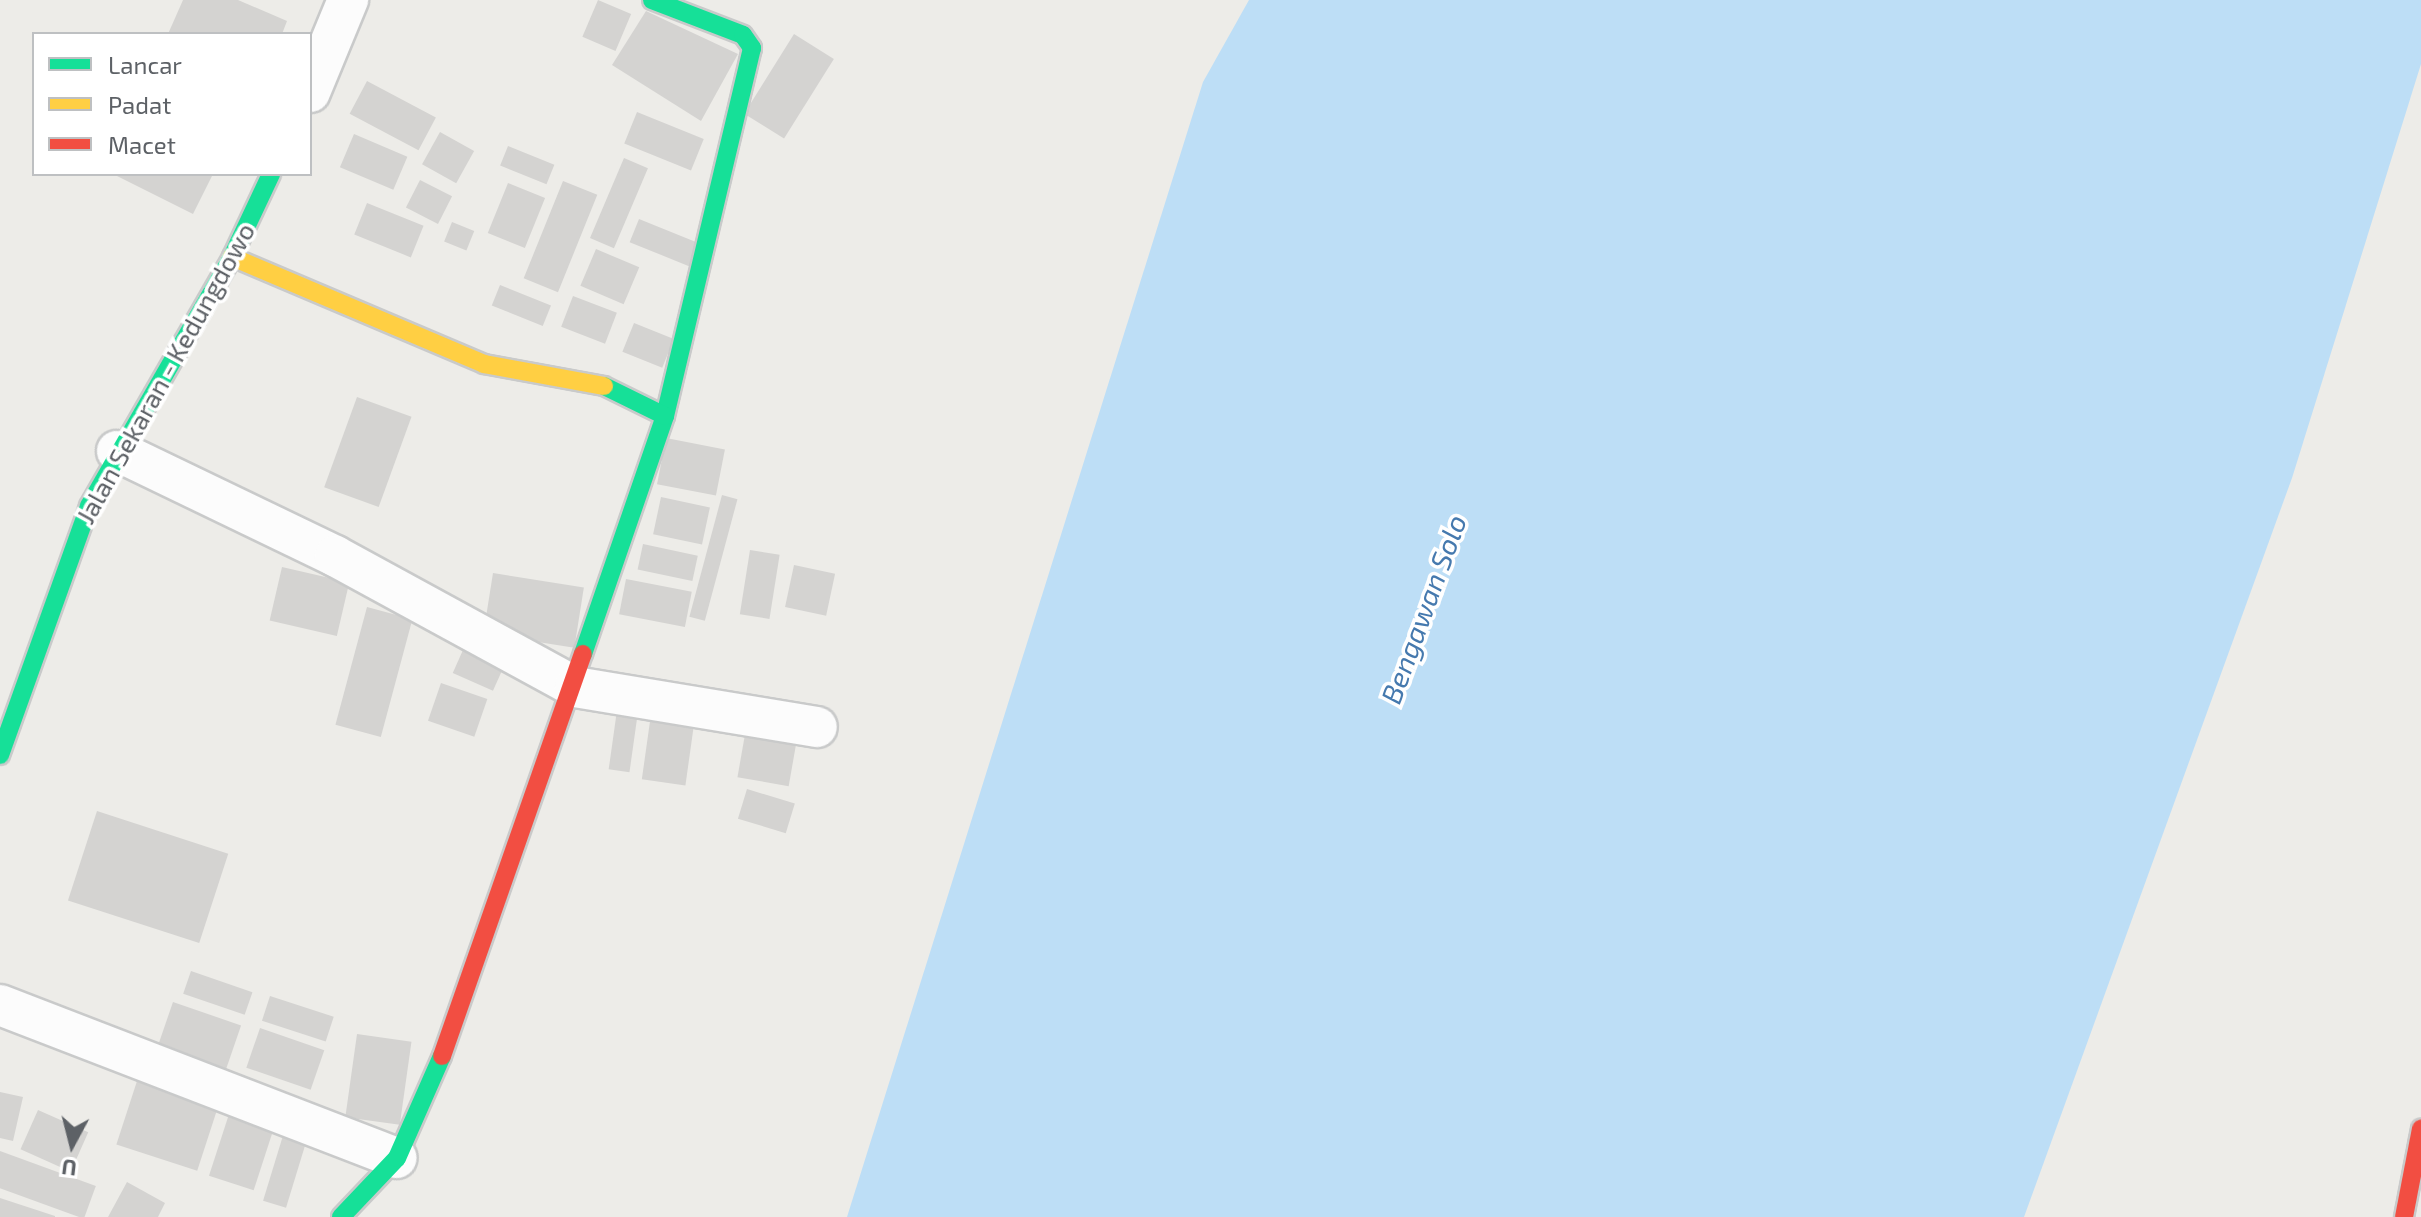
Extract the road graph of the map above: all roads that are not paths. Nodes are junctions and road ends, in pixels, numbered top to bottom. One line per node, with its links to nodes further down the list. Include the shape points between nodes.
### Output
1 (348, 0): 3 (street)
2 (652, 0): 6 (street, via 743,35 752,48)
3 (312, 87)
4 (270, 176): 5 (street, Jalan Sekaran - Kedungdowo)
5 (232, 257): 6 (street, via 484,364 593,380); 7 (street, Jalan Sekaran - Kedungdowo)
6 (665, 416): 8 (street)
7 (117, 451): 8 (street, via 335,556); 10 (street, Jalan Sekaran - Kedungdowo, via 60,577)
8 (575, 687): 9 (street); 13 (street, via 455,1026)
9 (817, 727)
10 (0, 755)
11 (0, 1005): 13 (street)
12 (2421, 1129): 15 (street)
13 (397, 1158): 14 (street)
14 (341, 1217)
15 (2404, 1217)

